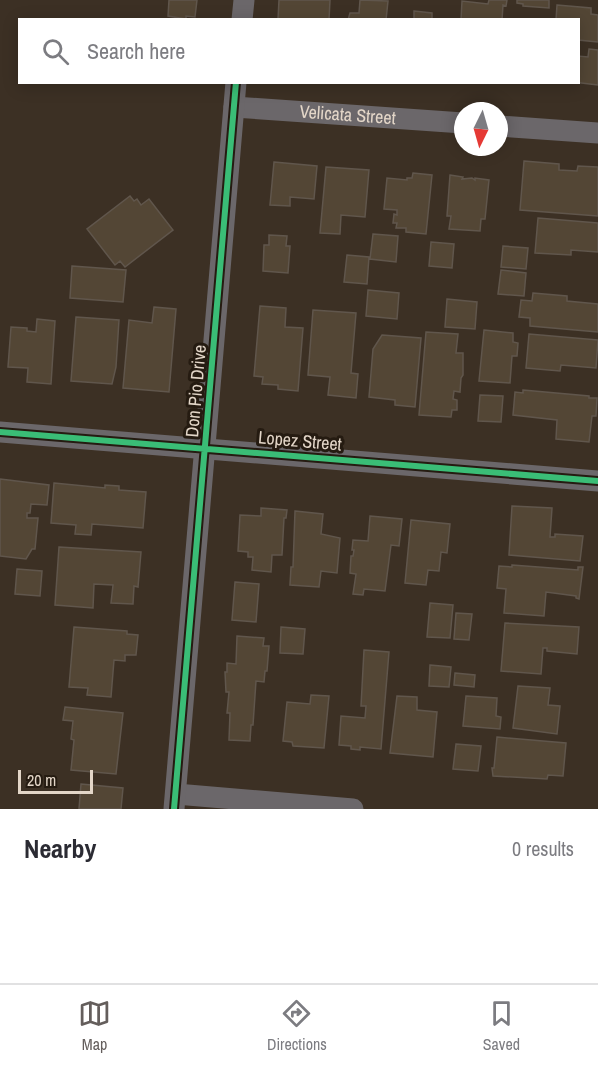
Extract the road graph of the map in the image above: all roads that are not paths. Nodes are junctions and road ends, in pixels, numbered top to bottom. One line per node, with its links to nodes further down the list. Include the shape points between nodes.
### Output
1 (244, 0): 2 (street)
2 (242, 18)
3 (236, 84): 4 (street, Don Pio Drive)
4 (234, 107): 5 (street, Velicata Street); 9 (street, Don Pio Drive)
5 (454, 122)
6 (508, 127): 7 (street)
7 (598, 133)
8 (0, 432): 9 (street, Lopez Street)
9 (206, 448): 10 (street, Lopez Street); 11 (street, Don Pio Drive)
10 (598, 481)
11 (175, 802): 12 (street)
12 (353, 809)

